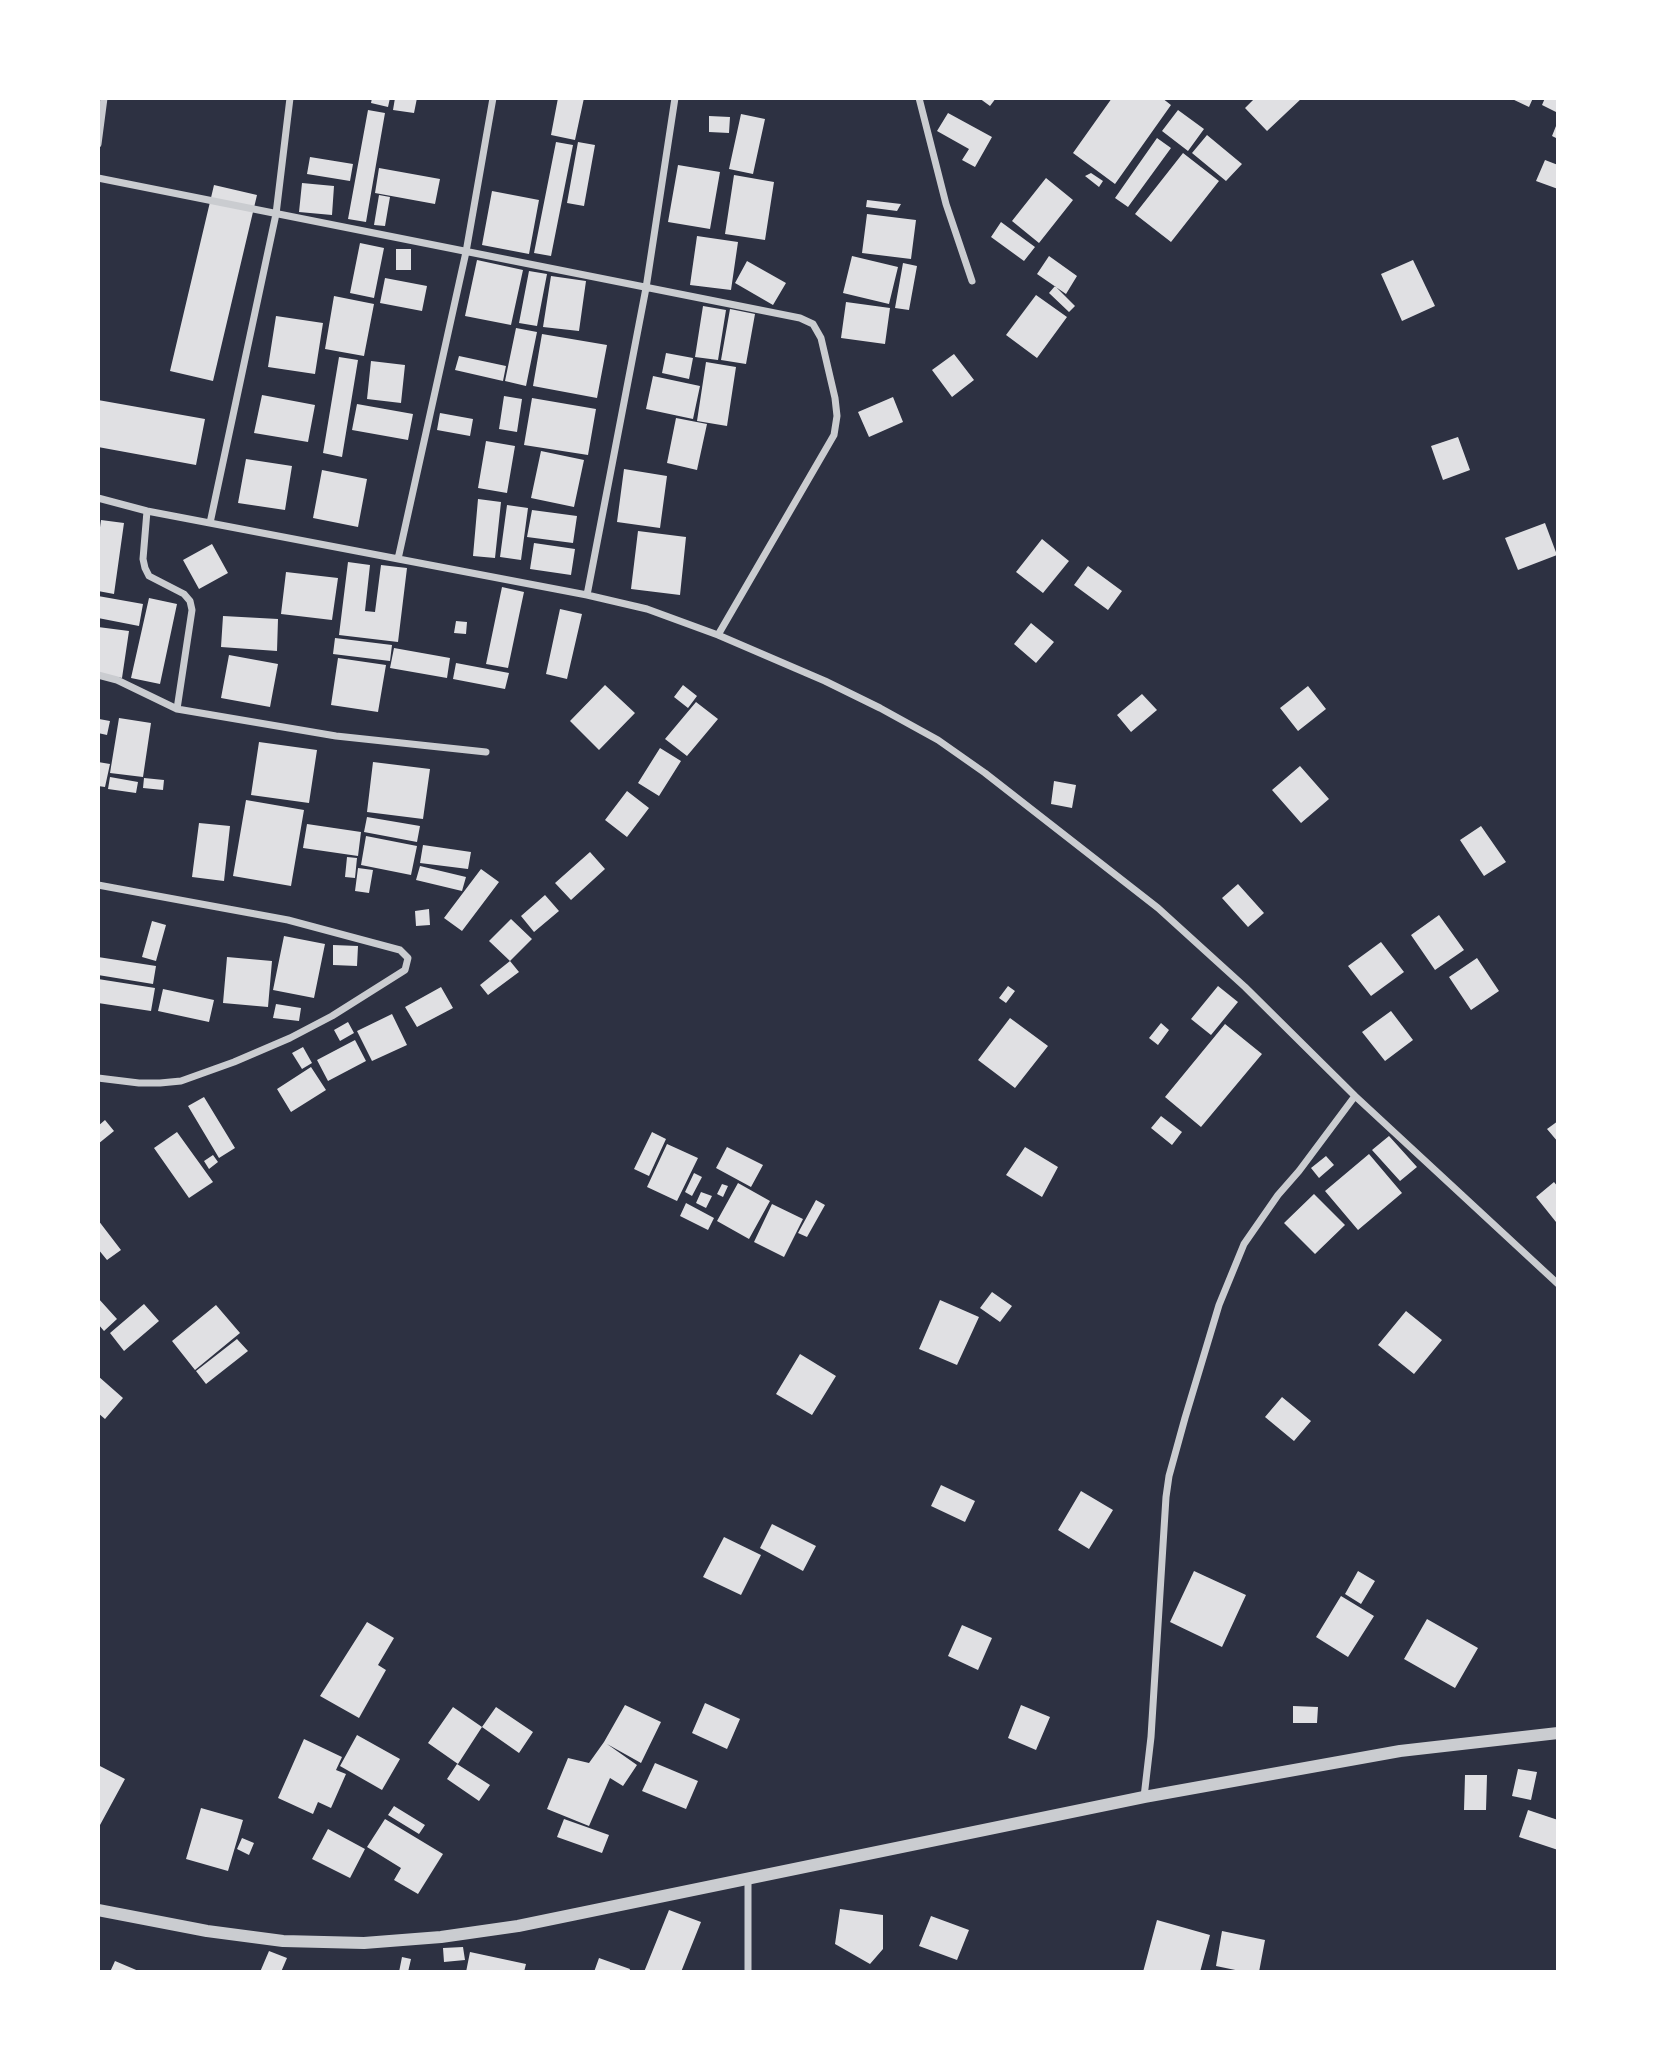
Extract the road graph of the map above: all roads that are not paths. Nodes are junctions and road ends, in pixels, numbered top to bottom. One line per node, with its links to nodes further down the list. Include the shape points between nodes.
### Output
1 (104, 98): 6 (street)
2 (290, 98): 8 (street)
3 (493, 98): 9 (street)
4 (675, 98): 11 (street)
5 (919, 98): 10 (street, via 946,204)
6 (98, 144)
7 (98, 178): 8 (street)
8 (276, 214): 9 (street); 14 (street)
9 (466, 252): 11 (street); 15 (street)
10 (972, 281)
11 (646, 288): 16 (street); 17 (street, via 813,324 821,338 835,398 834,436)
12 (98, 498): 13 (street)
13 (147, 511): 14 (street); 19 (street, via 145,568 149,576 184,594 192,610)
14 (210, 523): 15 (street)
15 (398, 559): 16 (street)
16 (587, 594): 17 (street, via 647,609)
17 (718, 635): 23 (street, via 880,708 985,773 1158,908)
18 (98, 676): 19 (street, via 117,680)
19 (177, 709): 20 (street, via 336,736)
20 (486, 752)
21 (98, 885): 22 (street, via 288,920 400,950 408,958 405,970 332,1016 234,1062 170,1082)
22 (98, 1078)
23 (1355, 1096): 24 (street); 26 (street, via 1244,1244 1188,1408 1166,1497)
24 (1558, 1284)
25 (1558, 1733): 26 (street, via 1400,1751)
26 (1144, 1797): 27 (street)
27 (748, 1879): 28 (street, via 518,1926 364,1943 283,1941); 29 (street)
28 (98, 1910)
29 (748, 1972)

